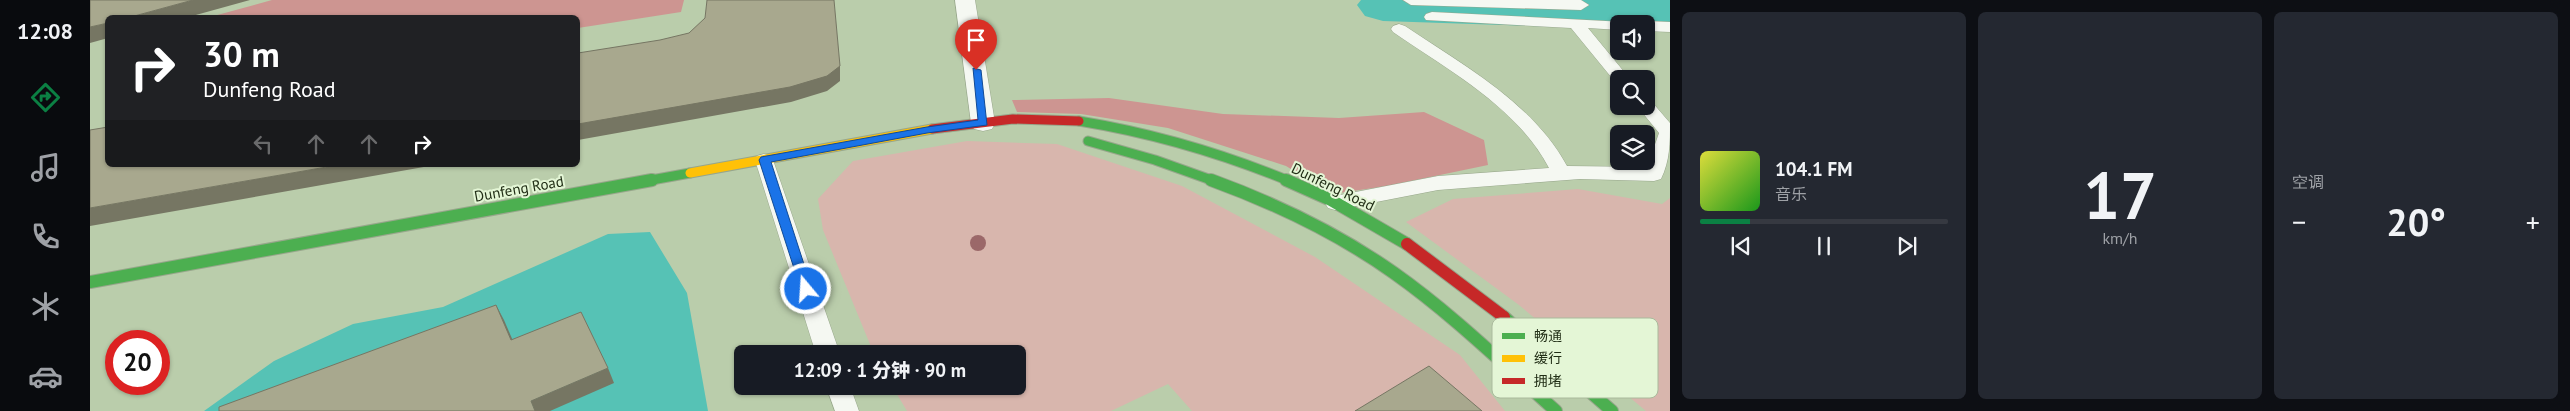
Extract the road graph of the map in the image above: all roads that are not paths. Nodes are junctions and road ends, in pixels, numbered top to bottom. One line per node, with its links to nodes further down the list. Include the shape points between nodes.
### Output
1 (965, 0): 12 (street)
2 (1411, 0): 3 (lane, via 1581,5)
3 (1576, 0)
4 (1432, 17): 5 (lane)
5 (1575, 23): 6 (lane); 10 (lane)
6 (1610, 25)
7 (1655, 26): 8 (lane)
8 (1670, 27)
9 (1399, 29): 16 (lane, via 1499,101 1543,141)
10 (1614, 70)
11 (1654, 115): 16 (lane, via 1668,132 1654,174)
12 (983, 123): 13 (street, Dunfeng Road); 15 (street, Dunfeng Road); 17 (street, Dunfeng Road, via 1042,118 1147,134 1236,159)
13 (1039, 131)
14 (1075, 138): 21 (street, via 1127,150 1199,173 1270,202 1403,278)
15 (764, 160): 18 (street, Dunfeng Road); 20 (lane)
16 (1562, 174): 17 (lane, via 1438,184)
17 (1335, 203): 19 (street, Dunfeng Road, via 1427,258)
18 (90, 282)
19 (1505, 318)
20 (825, 345)
21 (1492, 354)
22 (841, 395): 25 (lane)
23 (1541, 398): 26 (street)
24 (1597, 398): 27 (street, Dunfeng Road)
25 (847, 411)
26 (1556, 411)
27 (1612, 411)

